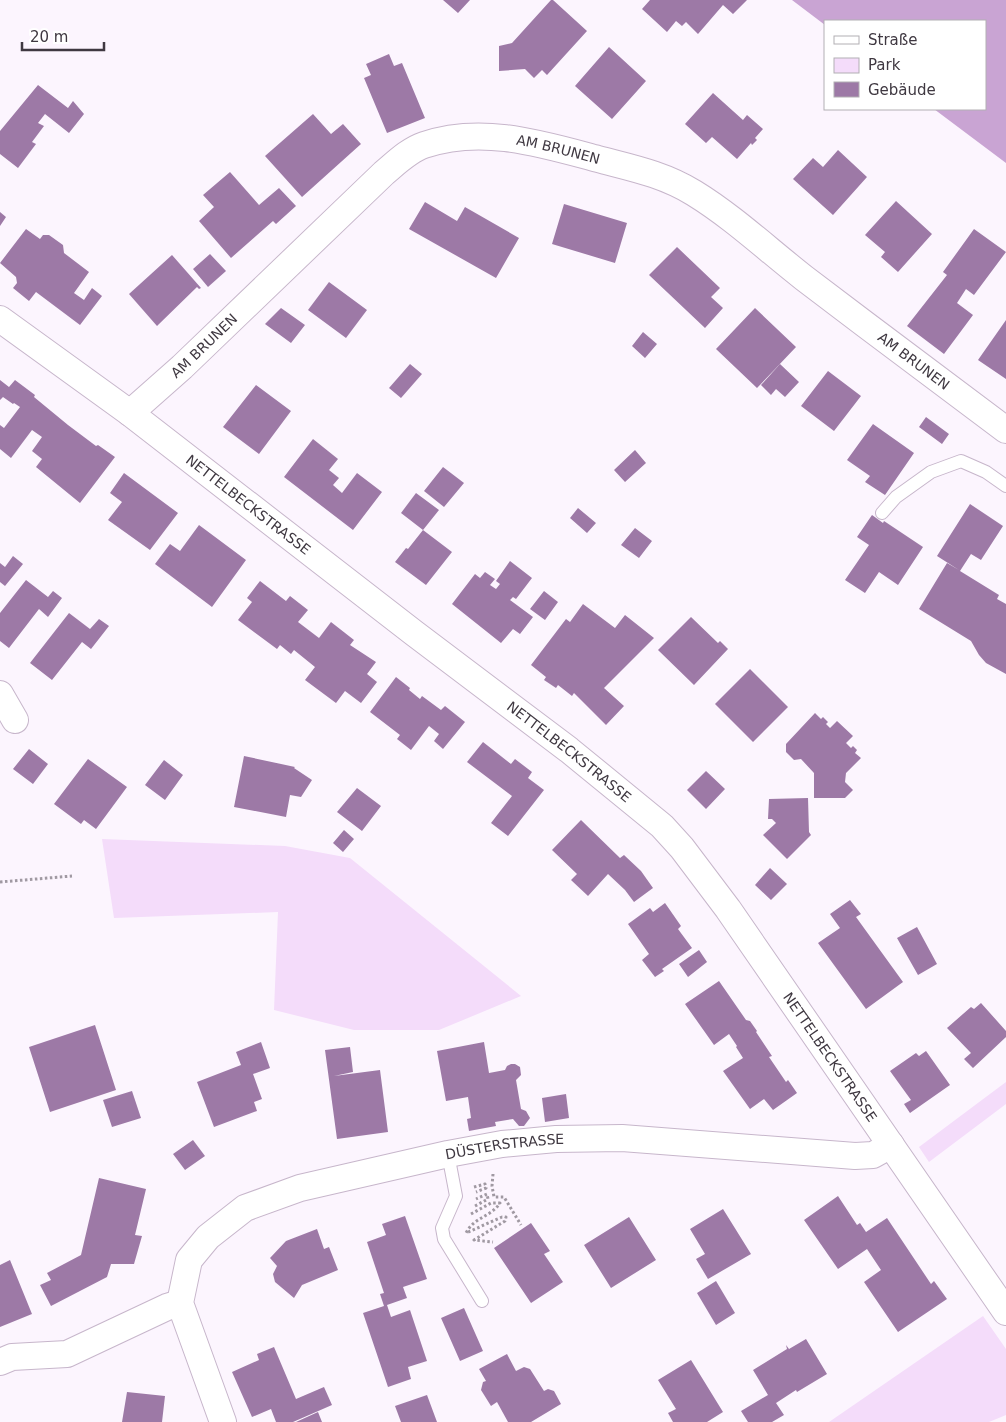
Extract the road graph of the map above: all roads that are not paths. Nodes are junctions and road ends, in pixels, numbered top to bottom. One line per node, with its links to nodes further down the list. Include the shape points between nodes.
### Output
1 (0, 319): 2 (street, NETTELBECKSTRASSE)
2 (130, 413): 3 (street, AM BRUNEN, via 403,157 423,146 449,138 476,136 533,141 662,176 693,192); 8 (street, NETTELBECKSTRASSE, via 569,750 662,826 728,909)
3 (1006, 430)
4 (1006, 486): 5 (lane, via 986,472 961,461 931,472 896,497)
5 (882, 513)
6 (0, 694): 7 (street)
7 (15, 720)
8 (891, 1145): 9 (street, DÜSTERSTRASSE, via 873,1155 855,1156 622,1138 502,1144); 12 (street, NETTELBECKSTRASSE)
9 (448, 1154): 10 (lane, via 456,1196 442,1228 444,1239); 11 (street, DÜSTERSTRASSE, via 300,1188 245,1208 208,1237 189,1260)
10 (482, 1300)
11 (180, 1303): 13 (street, via 67,1354 12,1357); 14 (street)
12 (1006, 1312)
13 (0, 1362)
14 (222, 1422)

